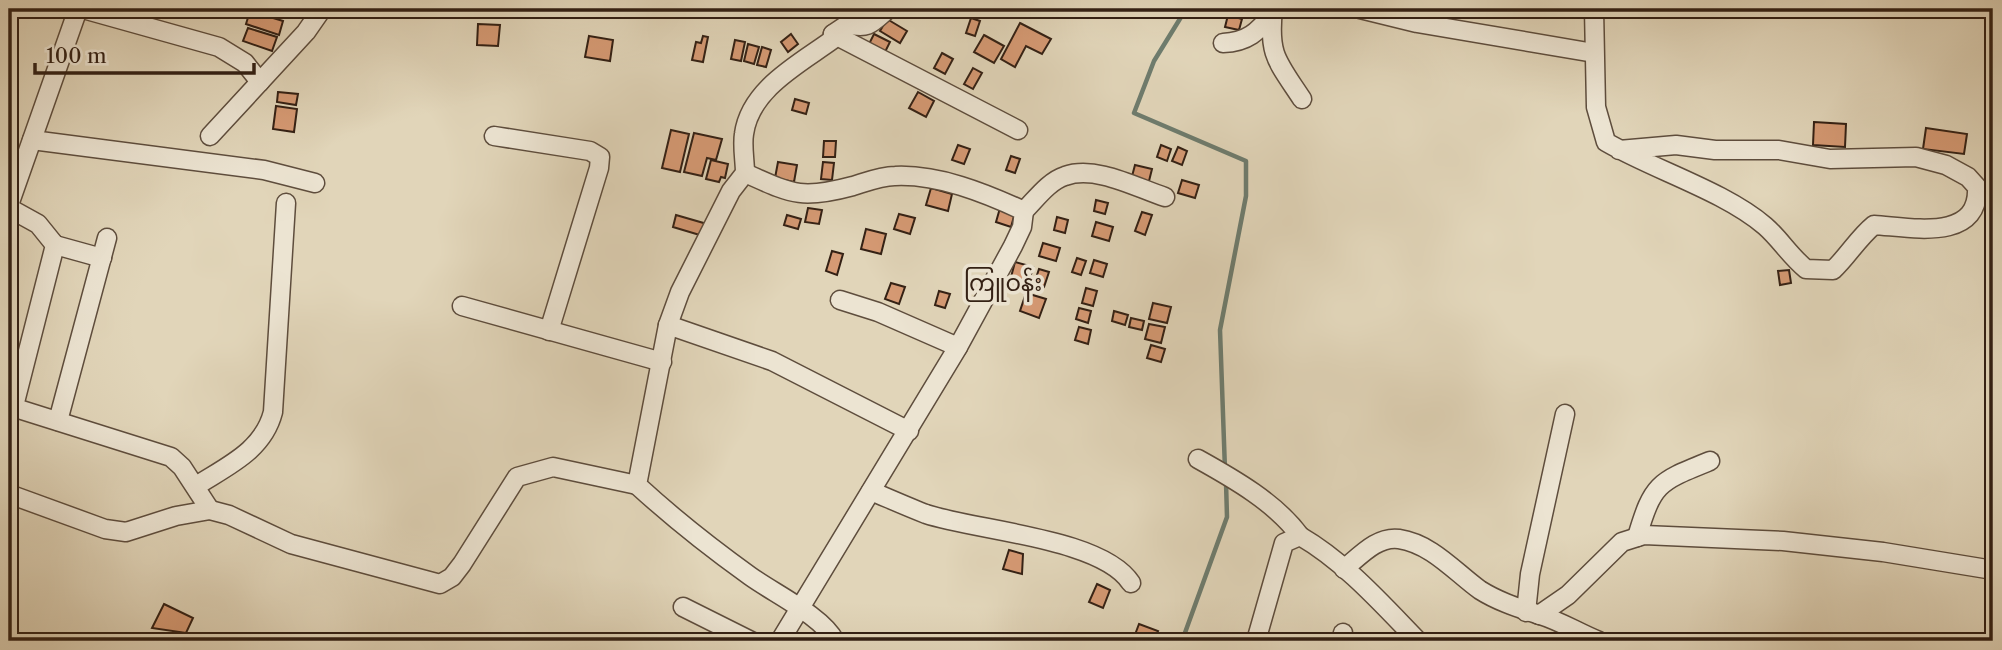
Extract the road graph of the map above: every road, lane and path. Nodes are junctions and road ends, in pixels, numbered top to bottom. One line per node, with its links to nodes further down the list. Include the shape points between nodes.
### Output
1 (81, 9): 10 (street, via 219,47 246,63); 15 (street)
2 (322, 9): 10 (street)
3 (888, 9): 7 (street, via 863,28)
4 (1360, 9): 9 (street)
5 (1594, 9): 9 (street)
6 (1273, 11): 8 (street, via 1253,36 1240,43); 11 (street, via 1271,47)
7 (845, 22): 12 (street); 17 (street, via 831,40 780,76 759,99 744,133)
8 (1223, 43)
9 (1594, 53): 16 (street, via 1600,130 1606,142)
10 (260, 82): 13 (street)
11 (1302, 99)
12 (1018, 130)
13 (210, 136)
14 (494, 136): 29 (street, via 590,151 600,157)
15 (32, 140): 18 (street, via 264,170); 21 (street)
16 (1619, 149): 16 (street, via 1739,208 1765,226 1806,269 1833,270 1874,225 1917,230 1952,226 1971,211 1978,196 1968,177 1916,157 1830,159 1779,150 1676,145)
17 (745, 173): 22 (street, via 803,195 821,195 892,175 918,177); 28 (street, via 685,281)
18 (314, 183)
19 (1165, 197): 22 (street, via 1099,175 1073,174 1054,182)
20 (286, 203): 39 (street, via 273,412 268,429 250,451)
21 (9, 206): 24 (street, via 38,224)
22 (1024, 211): 30 (street, via 1013,246)
23 (107, 238): 25 (street)
24 (55, 245): 25 (street); 32 (street)
25 (102, 258): 34 (street)
26 (840, 300): 30 (street)
27 (462, 306): 29 (street)
28 (668, 326): 31 (street); 35 (street, via 772,361)
29 (549, 331): 31 (street)
30 (958, 346): 35 (street)
31 (662, 362): 38 (street)
32 (11, 406): 34 (street)
33 (1565, 414): 50 (street, via 1530,574)
34 (58, 421): 39 (street, via 170,457)
35 (909, 431): 40 (street)
36 (1198, 459): 43 (street, via 1289,520)
37 (1710, 461): 44 (street, via 1661,482 1649,498)
38 (637, 485): 42 (street, via 553,467 517,477 462,564 440,584 291,544); 49 (street, via 677,521)
39 (196, 486): 42 (street)
40 (871, 491): 47 (street, via 927,514 1045,540 1104,560 1124,572); 49 (street)
41 (9, 494): 42 (street, via 105,529 126,532)
42 (211, 510)
43 (1300, 536): 45 (street); 54 (street, via 1284,543)
44 (1637, 537): 46 (street, via 1783,541); 50 (street, via 1622,542 1568,595)
45 (1344, 569): 50 (street, via 1381,540 1397,539 1416,544 1454,567 1480,590); 55 (street)
46 (1993, 570)
47 (1131, 583)
48 (683, 607): 51 (street)
49 (797, 609): 52 (street); 53 (street, via 830,632)
50 (1533, 613): 56 (street)
51 (751, 641)
52 (780, 641)
53 (835, 641)
54 (1256, 641)
55 (1418, 641)
56 (1599, 641)

